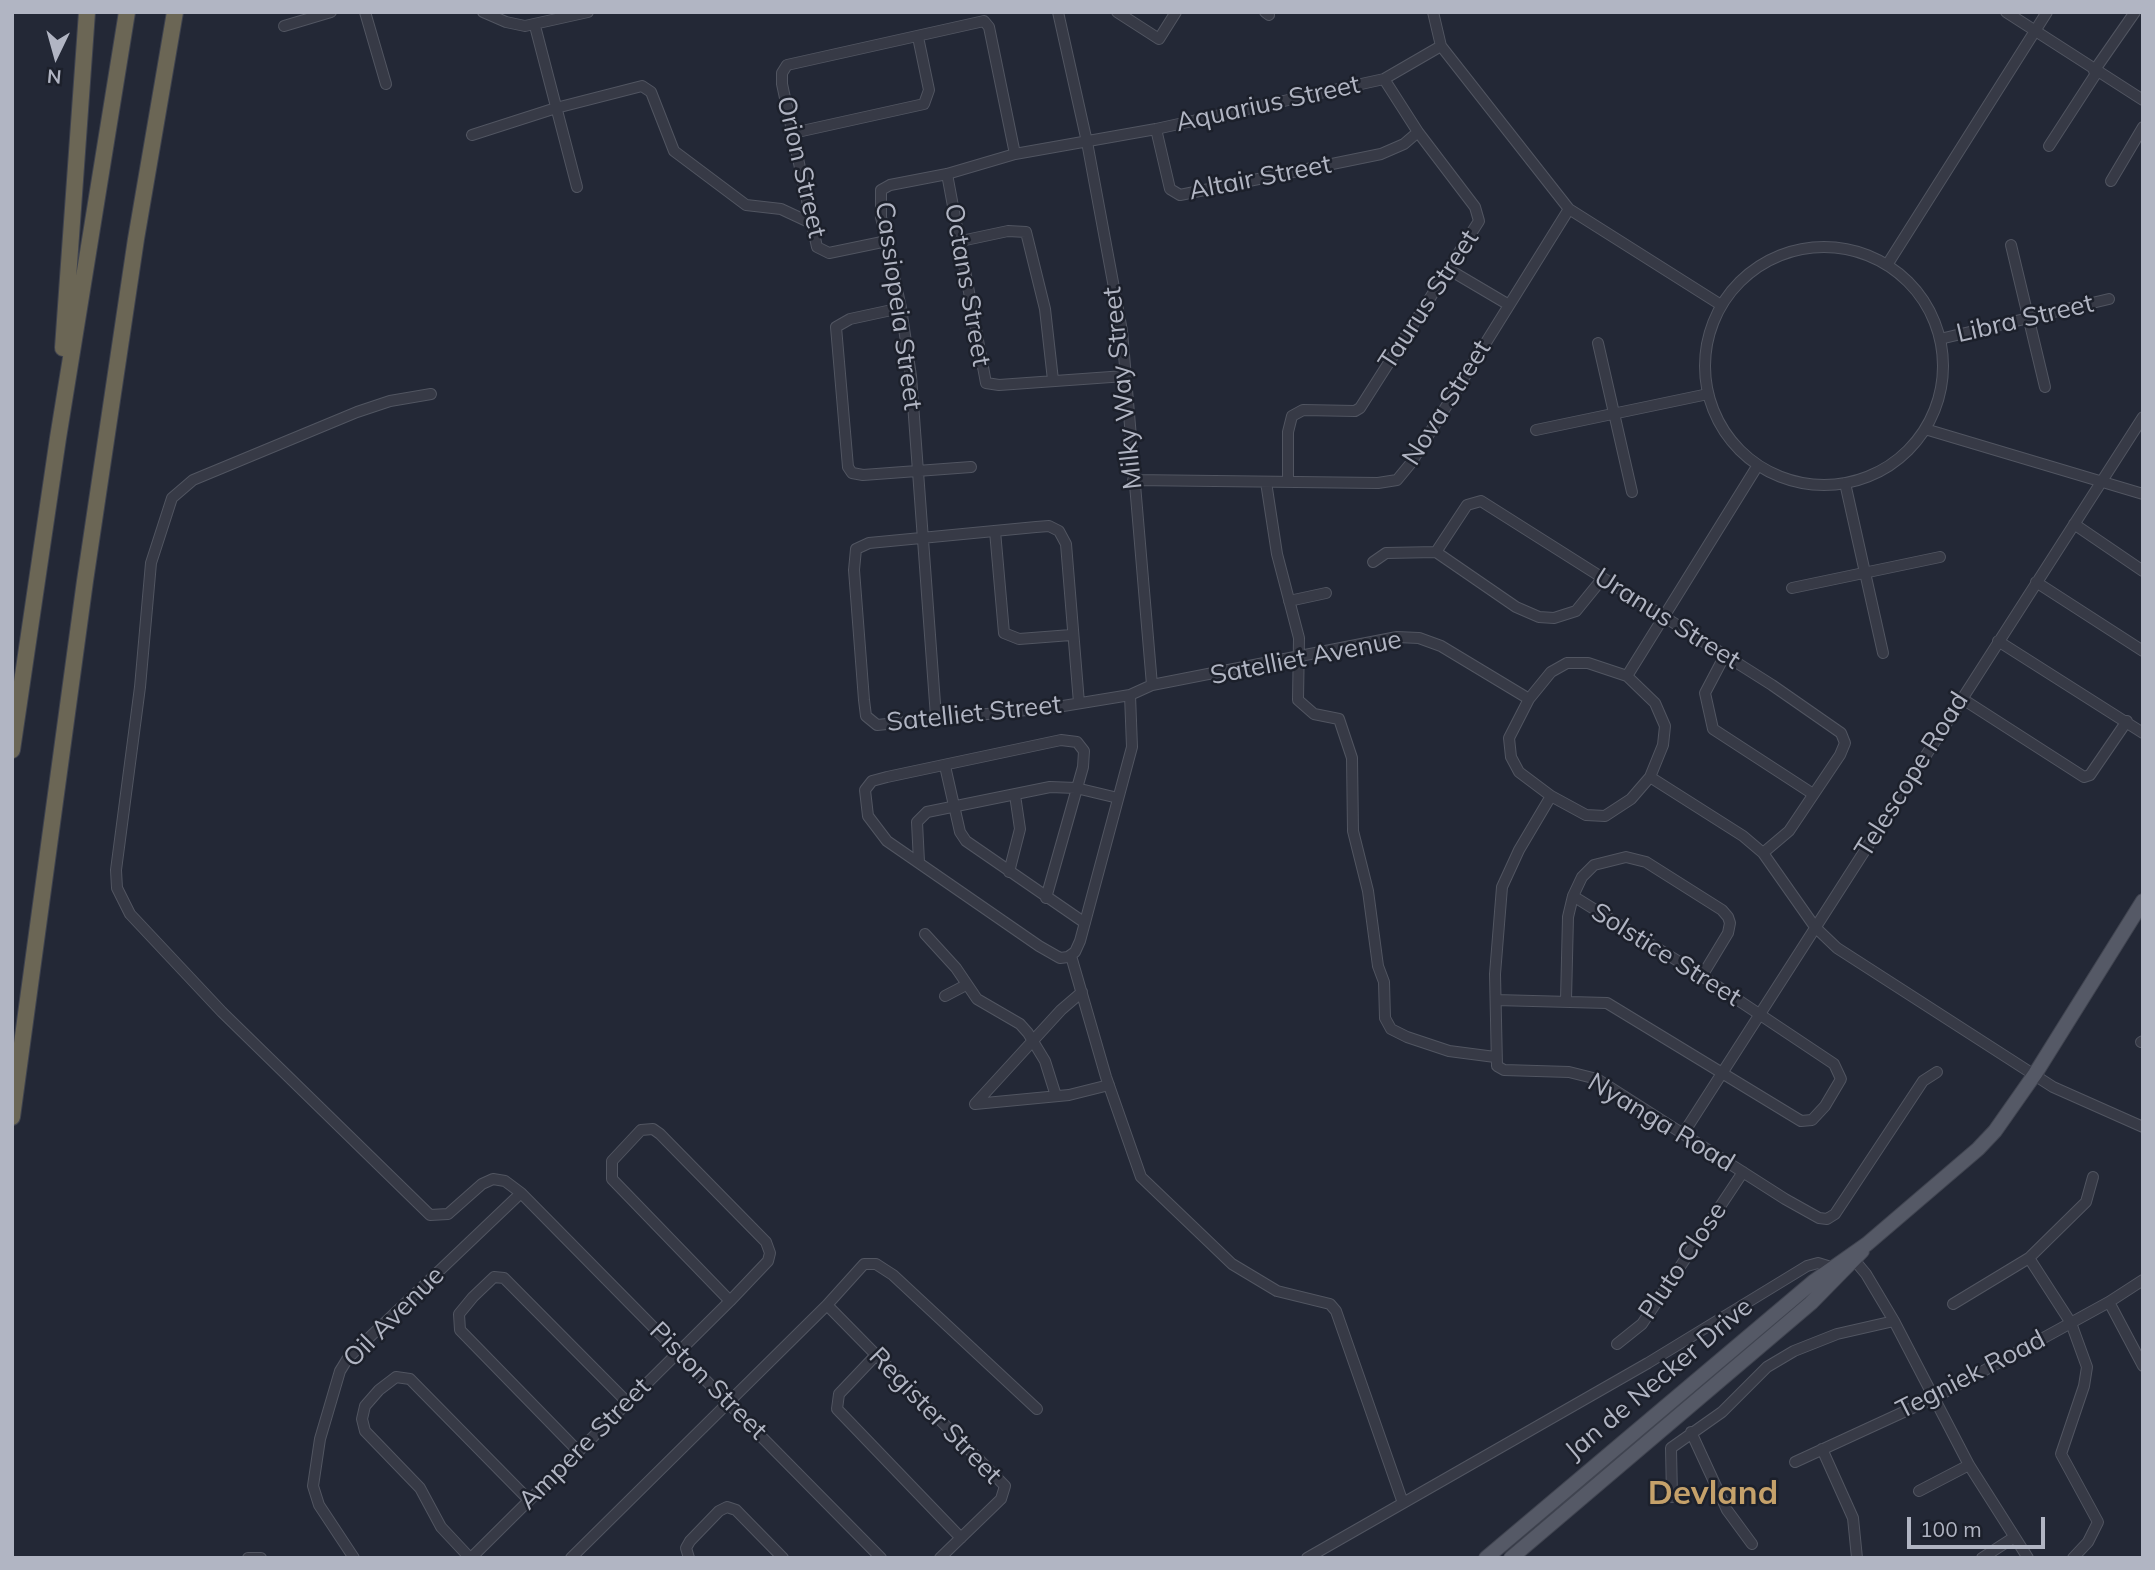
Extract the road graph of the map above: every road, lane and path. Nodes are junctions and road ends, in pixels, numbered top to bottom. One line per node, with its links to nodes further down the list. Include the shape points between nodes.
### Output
1 (87, 12): 59 (highway)
2 (127, 12): 59 (highway)
3 (331, 12): 15 (street)
4 (365, 12): 22 (street)
5 (483, 12): 16 (street, via 506,22)
6 (588, 12): 16 (street)
7 (1058, 12): 30 (street, Milky Way Street)
8 (1118, 12): 9 (street, via 1159,38)
9 (1176, 12)
10 (1433, 12): 19 (street)
11 (2006, 12): 17 (street)
12 (2047, 12): 17 (street)
13 (2135, 12): 20 (street)
14 (175, 15): 132 (highway, via 89,553)
15 (284, 26)
16 (534, 26): 24 (street)
17 (2035, 32): 20 (street); 41 (street)
18 (918, 37): 28 (street, via 929,90 924,104); 28 (street, Orion Street, via 785,67 782,79); 32 (street, Orion Street, via 969,22 987,23)
19 (1441, 46): 21 (street, Aquarius Street); 36 (street)
20 (2096, 71): 23 (street); 31 (street)
21 (1384, 79): 26 (street, Aquarius Street); 27 (street, Taurus Street)
22 (386, 84)
23 (2143, 100)
24 (556, 107): 29 (street); 35 (street); 37 (street, via 644,87 651,92 671,148 734,199 754,208 781,209)
25 (2143, 127): 34 (street)
26 (1156, 129): 27 (street, Altair Street, via 1170,189 1180,195 1391,151); 30 (street, Aquarius Street)
27 (1418, 132): 42 (street, Taurus Street, via 1479,214 1478,224)
28 (793, 133): 37 (street, Orion Street)
29 (472, 135)
30 (1087, 142): 32 (street, Cassiopeia Street); 50 (street, Milky Way Street, via 1122,331)
31 (2049, 146)
32 (1015, 155): 33 (street, Cassiopeia Street)
33 (947, 174): 38 (street, Cassiopeia Street, via 881,190 879,203); 39 (street, Octans Street)
34 (2111, 181)
35 (577, 187)
36 (1569, 209): 44 (street, Nova Street); 45 (street)
37 (811, 223): 38 (street, Orion Street, via 817,247 825,253)
38 (887, 241): 46 (street, Cassiopeia Street)
39 (961, 241): 51 (street, Octans Street, via 985,381 999,386); 51 (street, via 1008,230 1028,235 1045,309)
40 (2011, 245): 47 (street)
41 (1887, 265): 45 (street, via 1847,249 1803,249 1762,264 1739,282); 48 (street, via 1921,297)
42 (1448, 269): 44 (street); 65 (street, Taurus Street, via 1360,408 1303,410 1291,417)
43 (2109, 299): 47 (street, Libra Street)
44 (1509, 305): 65 (street, Nova Street, via 1396,480)
45 (1721, 305): 54 (street, via 1706,348)
46 (901, 308): 62 (street, Cassiopeia Street); 62 (street, via 842,321 836,327 845,451 848,467 857,475)
47 (2029, 318): 48 (street, Libra Street); 52 (street)
48 (1940, 339): 57 (street, via 1942,386)
49 (1598, 343): 55 (street)
50 (1125, 376): 51 (street, Octans Street); 63 (street, Milky Way Street)
51 (1053, 380)
52 (2045, 387)
53 (431, 394): 137 (street, via 357,412 193,480 172,498 151,563 116,870 119,894 130,914 420,1208 430,1215 448,1214 493,1179 505,1181)
54 (1708, 394): 55 (street); 60 (street, via 1726,434)
55 (1614, 414): 58 (street); 68 (street)
56 (2143, 417): 66 (street, Telescope Road)
57 (1925, 429): 66 (street); 67 (street, via 1891,465)
58 (1535, 430)
59 (58, 438): 99 (highway)
60 (1758, 465): 67 (street, via 1791,481); 83 (street)
61 (971, 467): 62 (street)
62 (918, 471): 72 (street, Cassiopeia Street)
63 (1133, 480): 64 (street, Nova Street); 91 (street, Milky Way Street)
64 (1266, 482): 65 (street, Nova Street); 82 (street)
65 (1288, 482)
66 (2104, 482): 69 (street); 70 (street, Telescope Road)
67 (1845, 483): 77 (street)
68 (1632, 492)
69 (2143, 494)
70 (2074, 524): 76 (street); 79 (street, Telescope Road)
71 (995, 531): 72 (street); 84 (street, via 1004,633 1019,639); 84 (street, via 1049,526 1065,538)
72 (924, 540): 96 (street, Cassiopeia Street); 96 (street, Satelliet Street, via 864,544 855,552 854,570 866,716 873,724 882,725)
73 (1436, 552): 75 (street, via 1387,554); 78 (street, via 1516,607 1539,617 1576,611); 78 (street, Uranus Street, via 1467,505 1478,501)
74 (1940, 557): 77 (street)
75 (1373, 562)
76 (2143, 570)
77 (1865, 573): 80 (street); 87 (street)
78 (1602, 579): 83 (street, Uranus Street)
79 (2036, 582): 85 (street, Telescope Road); 86 (street)
80 (1792, 588)
81 (1326, 593): 82 (street)
82 (1289, 601): 89 (street, via 1298,638)
83 (1663, 615): 88 (street, Uranus Street); 90 (street)
84 (1071, 635): 95 (street)
85 (1998, 640): 93 (street, Telescope Road); 97 (street)
86 (2143, 651)
87 (1883, 653)
88 (1725, 655): 103 (street, via 1705,693 1713,729); 103 (street, Uranus Street, via 1844,737 1840,755)
89 (1297, 659): 91 (street, Satelliet Avenue); 94 (street, Satelliet Avenue, via 1397,637 1419,638 1441,646); 126 (street, Nyanga Road, via 1300,703 1314,714 1339,719 1352,758 1353,831 1368,891 1388,1024 1407,1037 1449,1051)
90 (1627, 676): 94 (street, via 1588,663 1567,663 1551,672); 101 (street, via 1655,703 1665,726)
91 (1152, 685): 92 (street, Satelliet Street)
92 (1130, 695): 95 (street, Satelliet Street); 106 (street, via 1132,747)
93 (1961, 698): 97 (street, via 2084,777 2090,775); 115 (street, Telescope Road)
94 (1529, 699): 105 (street, via 1509,738 1511,757 1519,772)
95 (1079, 703): 96 (street, Satelliet Street)
96 (936, 717)
97 (2127, 721): 98 (street)
98 (2143, 733)
99 (12, 750)
100 (944, 766): 102 (street, via 1073,740 1084,751); 107 (street); 109 (street, via 876,780 865,790 864,803 872,824 887,841)
101 (1650, 777): 105 (street, via 1631,799 1605,816 1586,815); 108 (street)
102 (1076, 788): 104 (street); 106 (street); 112 (street)
103 (1813, 794): 108 (street, Uranus Street, via 1789,831)
104 (1015, 795): 107 (street); 110 (street, via 1020,829)
105 (1551, 796): 122 (street, via 1502,887)
106 (1118, 798): 114 (street)
107 (955, 806): 109 (street, via 918,818); 110 (street, via 966,841)
108 (1763, 853): 115 (street)
109 (919, 862): 117 (street, via 1040,946 1060,958)
110 (1009, 872): 112 (street)
111 (1573, 896): 118 (street, Solstice Street); 118 (street, via 1594,865 1626,857 1646,862 1728,917 1728,933); 123 (street)
112 (1046, 898): 114 (street)
113 (2143, 901): 129 (main road, Jan de Necker Drive)
114 (1085, 923): 117 (street)
115 (1815, 927): 124 (street, Telescope Road); 129 (street, via 1837,948)
116 (925, 934): 119 (street)
117 (1071, 956): 120 (street)
118 (1702, 976): 124 (street, Solstice Street)
119 (967, 985): 121 (street); 125 (street, via 985,1006 1020,1024)
120 (1082, 992): 125 (street); 130 (street)
121 (945, 996)
122 (1496, 1000): 123 (street); 126 (street)
123 (1566, 1000): 127 (street, via 1607,1003)
124 (1759, 1014): 127 (street, Telescope Road); 127 (street, Solstice Street, via 1834,1064 1841,1075 1839,1086 1817,1117 1804,1122)
125 (1034, 1040): 131 (street); 131 (street, via 975,1104)
126 (1494, 1057): 134 (street, Nyanga Road, via 1504,1070 1569,1072 1597,1079)
127 (1722, 1072): 134 (street, Telescope Road)
128 (1937, 1072): 135 (street, Nyanga Road, via 1923,1081 1830,1219 1819,1218)
129 (2035, 1074): 133 (street, via 2053,1087); 138 (main road, Jan de Necker Drive, via 1978,1149)
130 (1109, 1085): 131 (street); 164 (street, via 1141,1177 1151,1189 1232,1264 1277,1291 1330,1304 1336,1311)
131 (1056, 1096)
132 (12, 1117)
133 (2143, 1128)
134 (1683, 1134): 135 (street, Nyanga Road)
135 (1743, 1172): 148 (street, Pluto Close, via 1642,1324)
136 (2093, 1177): 139 (street, via 2086,1202)
137 (521, 1193): 149 (street, Piston Street); 170 (street, Oil Avenue, via 357,1349 340,1371 320,1439 313,1486 319,1505)
138 (1852, 1258): 140 (main road, Jan de Necker Drive); 146 (street); 179 (main road, Jan de Necker Drive, via 1811,1303)
139 (2029, 1258): 144 (street); 147 (street)
140 (1831, 1267): 164 (street, via 1807,1266); 178 (main road, Jan de Necker Drive)
141 (2143, 1280): 143 (street, Tegniek Road)
142 (730, 1301): 142 (street, Ampere Street, via 768,1261 769,1245 660,1134 642,1130 612,1161 610,1176); 149 (street, Ampere Street)
143 (2109, 1302): 147 (street, Tegniek Road); 151 (street)
144 (1953, 1304)
145 (827, 1305): 150 (street, Register Street); 154 (street); 155 (street, via 864,1264 876,1264)
146 (1894, 1321): 152 (street); 156 (street, via 1837,1334 1794,1351 1768,1367)
147 (2071, 1324): 152 (street, Tegniek Road); 183 (street, via 2087,1367 2061,1454 2098,1522)
148 (1617, 1344)
149 (678, 1352): 153 (street, Ampere Street); 154 (street, Piston Street)
150 (877, 1354): 165 (street, via 839,1394 837,1409); 165 (street, Register Street, via 1005,1486 1001,1499)
151 (2143, 1366)
152 (1934, 1398): 157 (street, Tegniek Road); 160 (street)
153 (627, 1402): 158 (street, Ampere Street); 158 (street, via 505,1278 494,1277 479,1291 459,1314 460,1330)
154 (729, 1402): 172 (street); 175 (street, Piston Street)
155 (1037, 1409)
156 (1692, 1433): 162 (street, via 1669,1453); 167 (street, via 1727,1510)
157 (1822, 1450): 159 (street, Tegniek Road); 180 (street, via 1853,1518)
158 (578, 1451): 163 (street, Ampere Street)
159 (1794, 1462)
160 (1969, 1465): 161 (street); 166 (street)
161 (1919, 1491)
162 (1672, 1497)
163 (529, 1500): 171 (street, Ampere Street); 171 (street, via 410,1379 396,1377 379,1390 365,1406 365,1430 420,1488 441,1527)
164 (1402, 1503): 177 (street)
165 (961, 1538): 176 (street, Register Street)
166 (2013, 1538): 181 (street); 182 (street)
167 (1752, 1544)
168 (248, 1558): 169 (street)
169 (261, 1558)
170 (354, 1558)
171 (470, 1558)
172 (571, 1558)
173 (689, 1558): 174 (street, via 686,1548 690,1541 727,1507 736,1510)
174 (783, 1558)
175 (881, 1558)
176 (940, 1558)
177 (1307, 1558)
178 (1486, 1558)
179 (1511, 1558)
180 (1857, 1558)
181 (1982, 1558)
182 (2028, 1558)
183 (2073, 1558)

